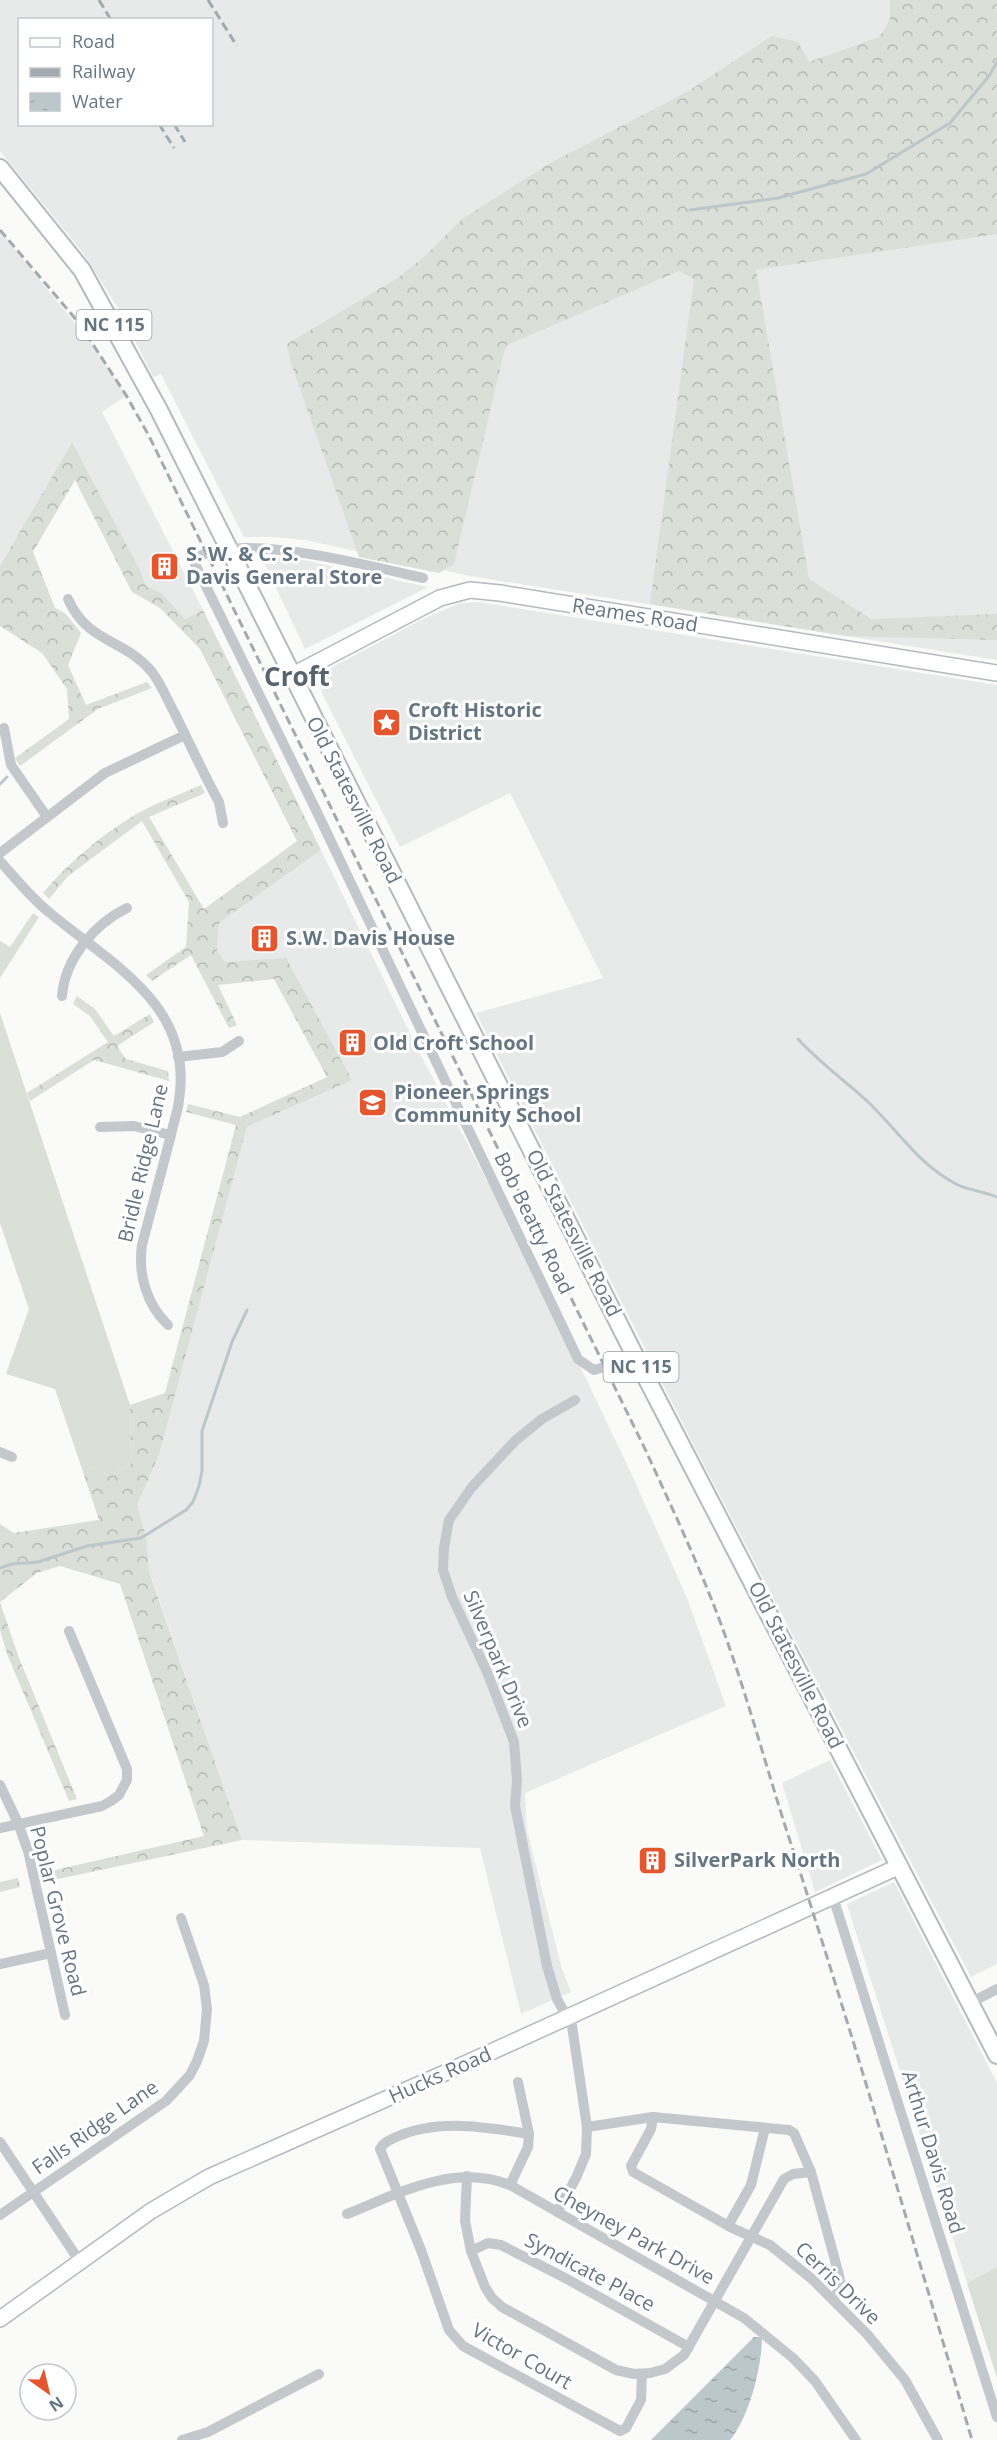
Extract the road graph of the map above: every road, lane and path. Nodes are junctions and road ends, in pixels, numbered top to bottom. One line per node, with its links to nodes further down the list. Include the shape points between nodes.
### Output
1 (0, 168): 2 (main road, Old Statesville Road / NC 115, via 82,270)
2 (228, 549): 3 (street, via 304,553); 6 (main road, Old Statesville Road / NC 115); 21 (street, Bob Beatty Road, via 212,550 198,557 196,568 578,1359 594,1370)
3 (423, 578)
4 (68, 599): 8 (street, via 84,625 137,657 150,670)
5 (997, 673): 6 (main road, Reames Road, via 470,591 440,598)
6 (291, 676): 21 (main road, Old Statesville Road / NC 115)
7 (4, 728): 9 (street, via 11,765)
8 (185, 735): 9 (street, via 118,765); 10 (street, via 219,802)
9 (47, 817): 11 (street)
10 (223, 824)
11 (0, 853)
12 (0, 861): 14 (street, Bridle Ridge Lane, via 36,901)
13 (127, 908): 14 (street, via 101,925)
14 (87, 941): 15 (street, via 66,974); 17 (street, Bridle Ridge Lane, via 153,999 168,1026)
15 (62, 996)
16 (239, 1041): 17 (street, via 222,1052)
17 (178, 1057): 19 (street, Bridle Ridge Lane, via 179,1101)
18 (100, 1127): 19 (street, via 134,1126)
19 (171, 1135): 20 (street, Bridle Ridge Lane, via 140,1263 150,1301)
20 (168, 1325)
21 (636, 1358): 29 (main road, Old Statesville Road / NC 115)
22 (575, 1400): 37 (street, Silverpark Drive, via 516,1440 472,1487 449,1520 443,1570 514,1742 515,1806 547,1966 557,1999)
23 (0, 1452): 24 (street)
24 (12, 1457)
25 (69, 1631): 27 (street, via 127,1769 127,1780 119,1795 102,1806)
26 (0, 1785): 27 (street, Poplar Grove Road)
27 (18, 1823): 28 (street); 32 (street, Poplar Grove Road)
28 (0, 1828)
29 (900, 1866): 30 (main road, Hucks Road); 35 (main road, Old Statesville Road / NC 115)
30 (833, 1897): 37 (main road, Hucks Road); 63 (street, Arthur Davis Road)
31 (181, 1918): 48 (street, Falls Ridge Lane, via 204,1985 207,2009 204,2041 194,2068 181,2088 166,2101)
32 (51, 1953): 33 (street); 36 (street, Poplar Grove Road)
33 (0, 1964)
34 (997, 1989): 35 (street)
35 (970, 2003): 38 (main road, Old Statesville Road / NC 115)
36 (65, 2014)
37 (569, 2017): 41 (street, Silverpark Drive); 56 (main road, Hucks Road, via 209,2177)
38 (997, 2055)
39 (518, 2082): 43 (street)
40 (652, 2117): 41 (street); 42 (street); 53 (street, Cerris Drive, via 651,2129 631,2166 633,2172)
41 (587, 2127): 50 (street, Silverpark Drive, via 586,2154)
42 (765, 2128): 45 (street, via 794,2133); 53 (street, via 751,2185)
43 (529, 2134): 47 (street, via 528,2147); 49 (street, via 460,2126 410,2131 382,2144 380,2149)
44 (0, 2142): 48 (street)
45 (811, 2172): 54 (street, via 784,2179); 57 (street, via 839,2275 841,2287)
46 (467, 2176): 47 (street, Cheyney Park Drive); 49 (street, Cheyney Park Drive, via 436,2180); 55 (street, via 465,2221)
47 (510, 2185): 50 (street, Cheyney Park Drive)
48 (34, 2192): 52 (street, Falls Ridge Lane); 56 (street)
49 (398, 2193): 51 (street, Cheyney Park Drive); 62 (street, Victor Court, via 448,2330 463,2346 620,2431 626,2428 641,2400)
50 (557, 2212): 58 (street, Cheyney Park Drive)
51 (347, 2214)
52 (0, 2215)
53 (728, 2226): 54 (street, Cerris Drive)
54 (751, 2237): 57 (street, Cerris Drive, via 782,2254); 58 (street)
55 (471, 2251): 60 (street, Syndicate Place, via 488,2243 501,2245); 62 (street, via 485,2287 502,2307 616,2370)
56 (80, 2262): 59 (main road, Hucks Road)
57 (833, 2299): 66 (street, Cerris Drive, via 905,2380)
58 (715, 2300): 60 (street); 65 (street, Cheyney Park Drive, via 744,2318 804,2369)
59 (0, 2319)
60 (689, 2347): 62 (street, via 672,2365)
61 (320, 2374): 64 (street, via 208,2432)
62 (642, 2374)
63 (997, 2417)
64 (182, 2440)
65 (856, 2440)
66 (938, 2440)

